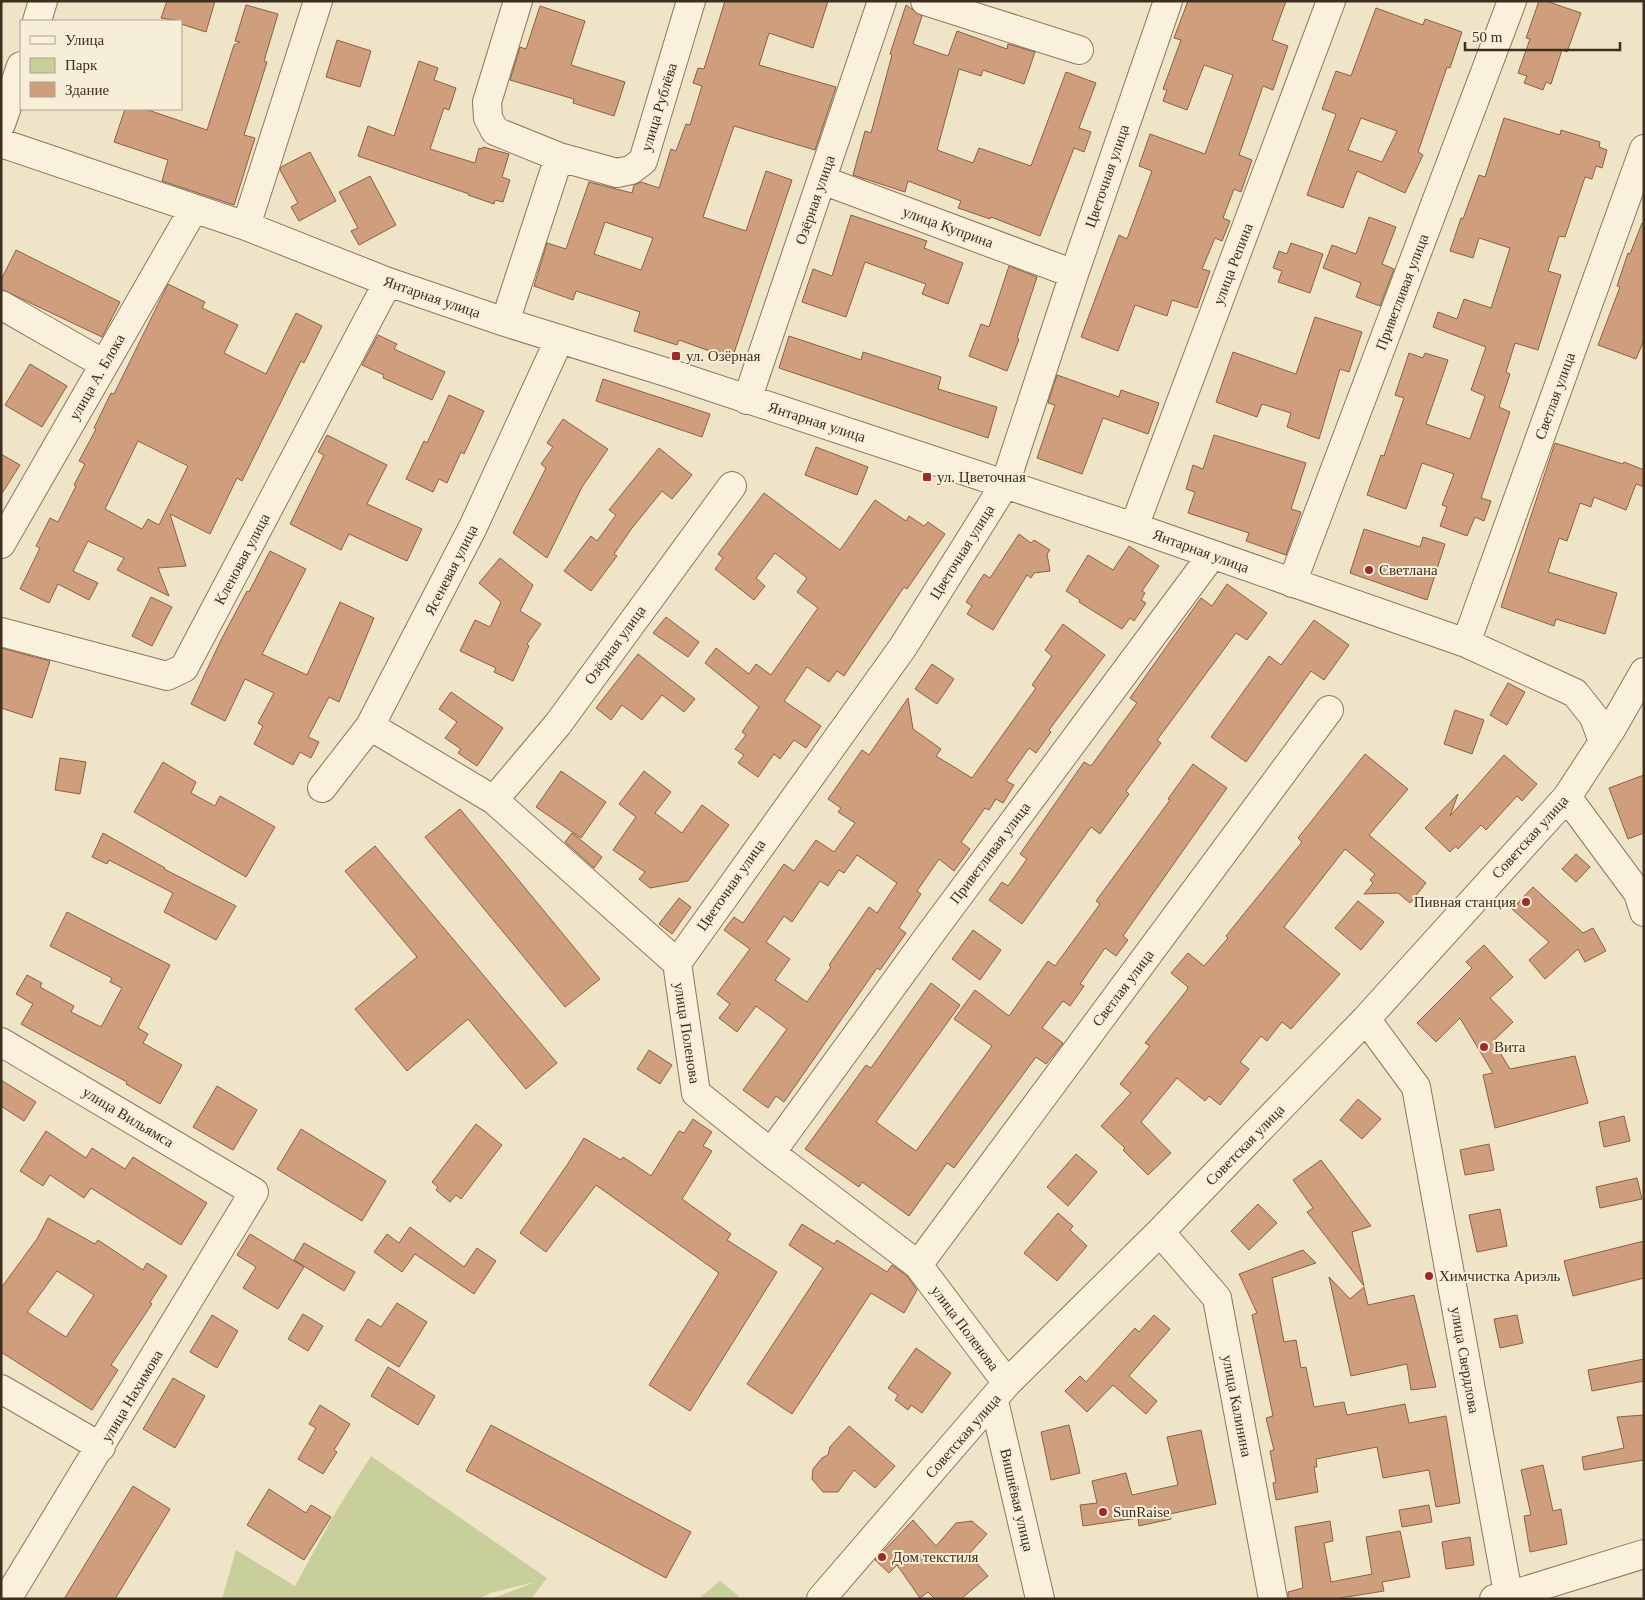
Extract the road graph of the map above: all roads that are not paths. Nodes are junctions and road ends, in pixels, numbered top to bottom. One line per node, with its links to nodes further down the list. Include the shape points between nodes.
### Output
1 (43, 1): 10 (street)
2 (318, 1): 19 (street)
3 (518, 1): 16 (street, via 487,102 488,118 495,131)
4 (691, 1): 16 (street, улица Рублёва, via 643,162 631,170 617,173)
5 (882, 1): 17 (street, Озёрная улица)
6 (925, 1): 11 (street)
7 (1168, 1): 20 (street, Цветочная улица)
8 (1331, 1): 29 (street, улица Репина)
9 (1512, 1): 32 (street, Приветливая улица)
10 (36, 20)
11 (1079, 50)
12 (20, 69): 13 (street)
13 (1, 124)
14 (1, 143): 18 (street, Янтарная улица)
15 (1644, 149): 34 (street, Светлая улица)
16 (559, 157): 23 (street)
17 (822, 180): 20 (street, улица Куприна); 26 (street, Озёрная улица)
18 (193, 210): 19 (street, Янтарная улица); 25 (street, улица А. Блока)
19 (246, 226): 21 (street, Янтарная улица)
20 (1074, 274): 27 (street, Цветочная улица)
21 (388, 282): 23 (street, Янтарная улица); 33 (street, Кленовая улица, via 184,668 167,676)
22 (1, 305): 25 (street)
23 (505, 322): 24 (street, Янтарная улица)
24 (559, 340): 26 (street, Янтарная улица); 37 (street, Ясеневая улица, via 474,527)
25 (104, 364): 30 (street, улица А. Блока)
26 (747, 400): 27 (street, Янтарная улица)
27 (1005, 484): 29 (street, Янтарная улица); 43 (street, Цветочная улица, via 903,646)
28 (732, 486): 41 (street, Озёрная улица, via 558,724)
29 (1134, 527): 31 (street, Янтарная улица)
30 (2, 542)
31 (1212, 556): 32 (street, Янтарная улица); 46 (street, Приветливая улица)
32 (1292, 584): 34 (street, Янтарная улица)
33 (1, 632)
34 (1466, 643): 38 (street, Янтарная улица, via 1575,692 1594,717)
35 (1640, 687): 38 (street, Советская улица)
36 (1329, 710): 49 (street, Светлая улица)
37 (370, 726): 39 (street, Ясеневая улица); 41 (street, улица Поленова)
38 (1603, 742): 40 (street, Советская улица)
39 (322, 788)
40 (1568, 797): 42 (street, via 1638,893); 44 (street, Советская улица)
41 (494, 800): 43 (street, улица Поленова)
42 (1644, 912)
43 (677, 963): 46 (street, улица Поленова, via 696,1093)
44 (1366, 1019): 48 (street, Советская улица); 54 (street, улица Свердлова, via 1416,1087)
45 (1, 1042): 47 (street, улица Вильямса)
46 (771, 1153): 49 (street, улица Поленова)
47 (254, 1192): 52 (street, улица Нахимова)
48 (1160, 1232): 51 (street, Советская улица); 58 (street, улица Калинина, via 1217,1298)
49 (918, 1265): 51 (street, улица Поленова)
50 (1, 1389): 52 (street)
51 (1001, 1392): 56 (street, Советская улица); 57 (street, Вишнёвая улица)
52 (101, 1447): 55 (street, улица Нахимова)
53 (1644, 1554): 54 (street)
54 (1504, 1598)
55 (7, 1599)
56 (821, 1599)
57 (1040, 1599)
58 (1273, 1599)

